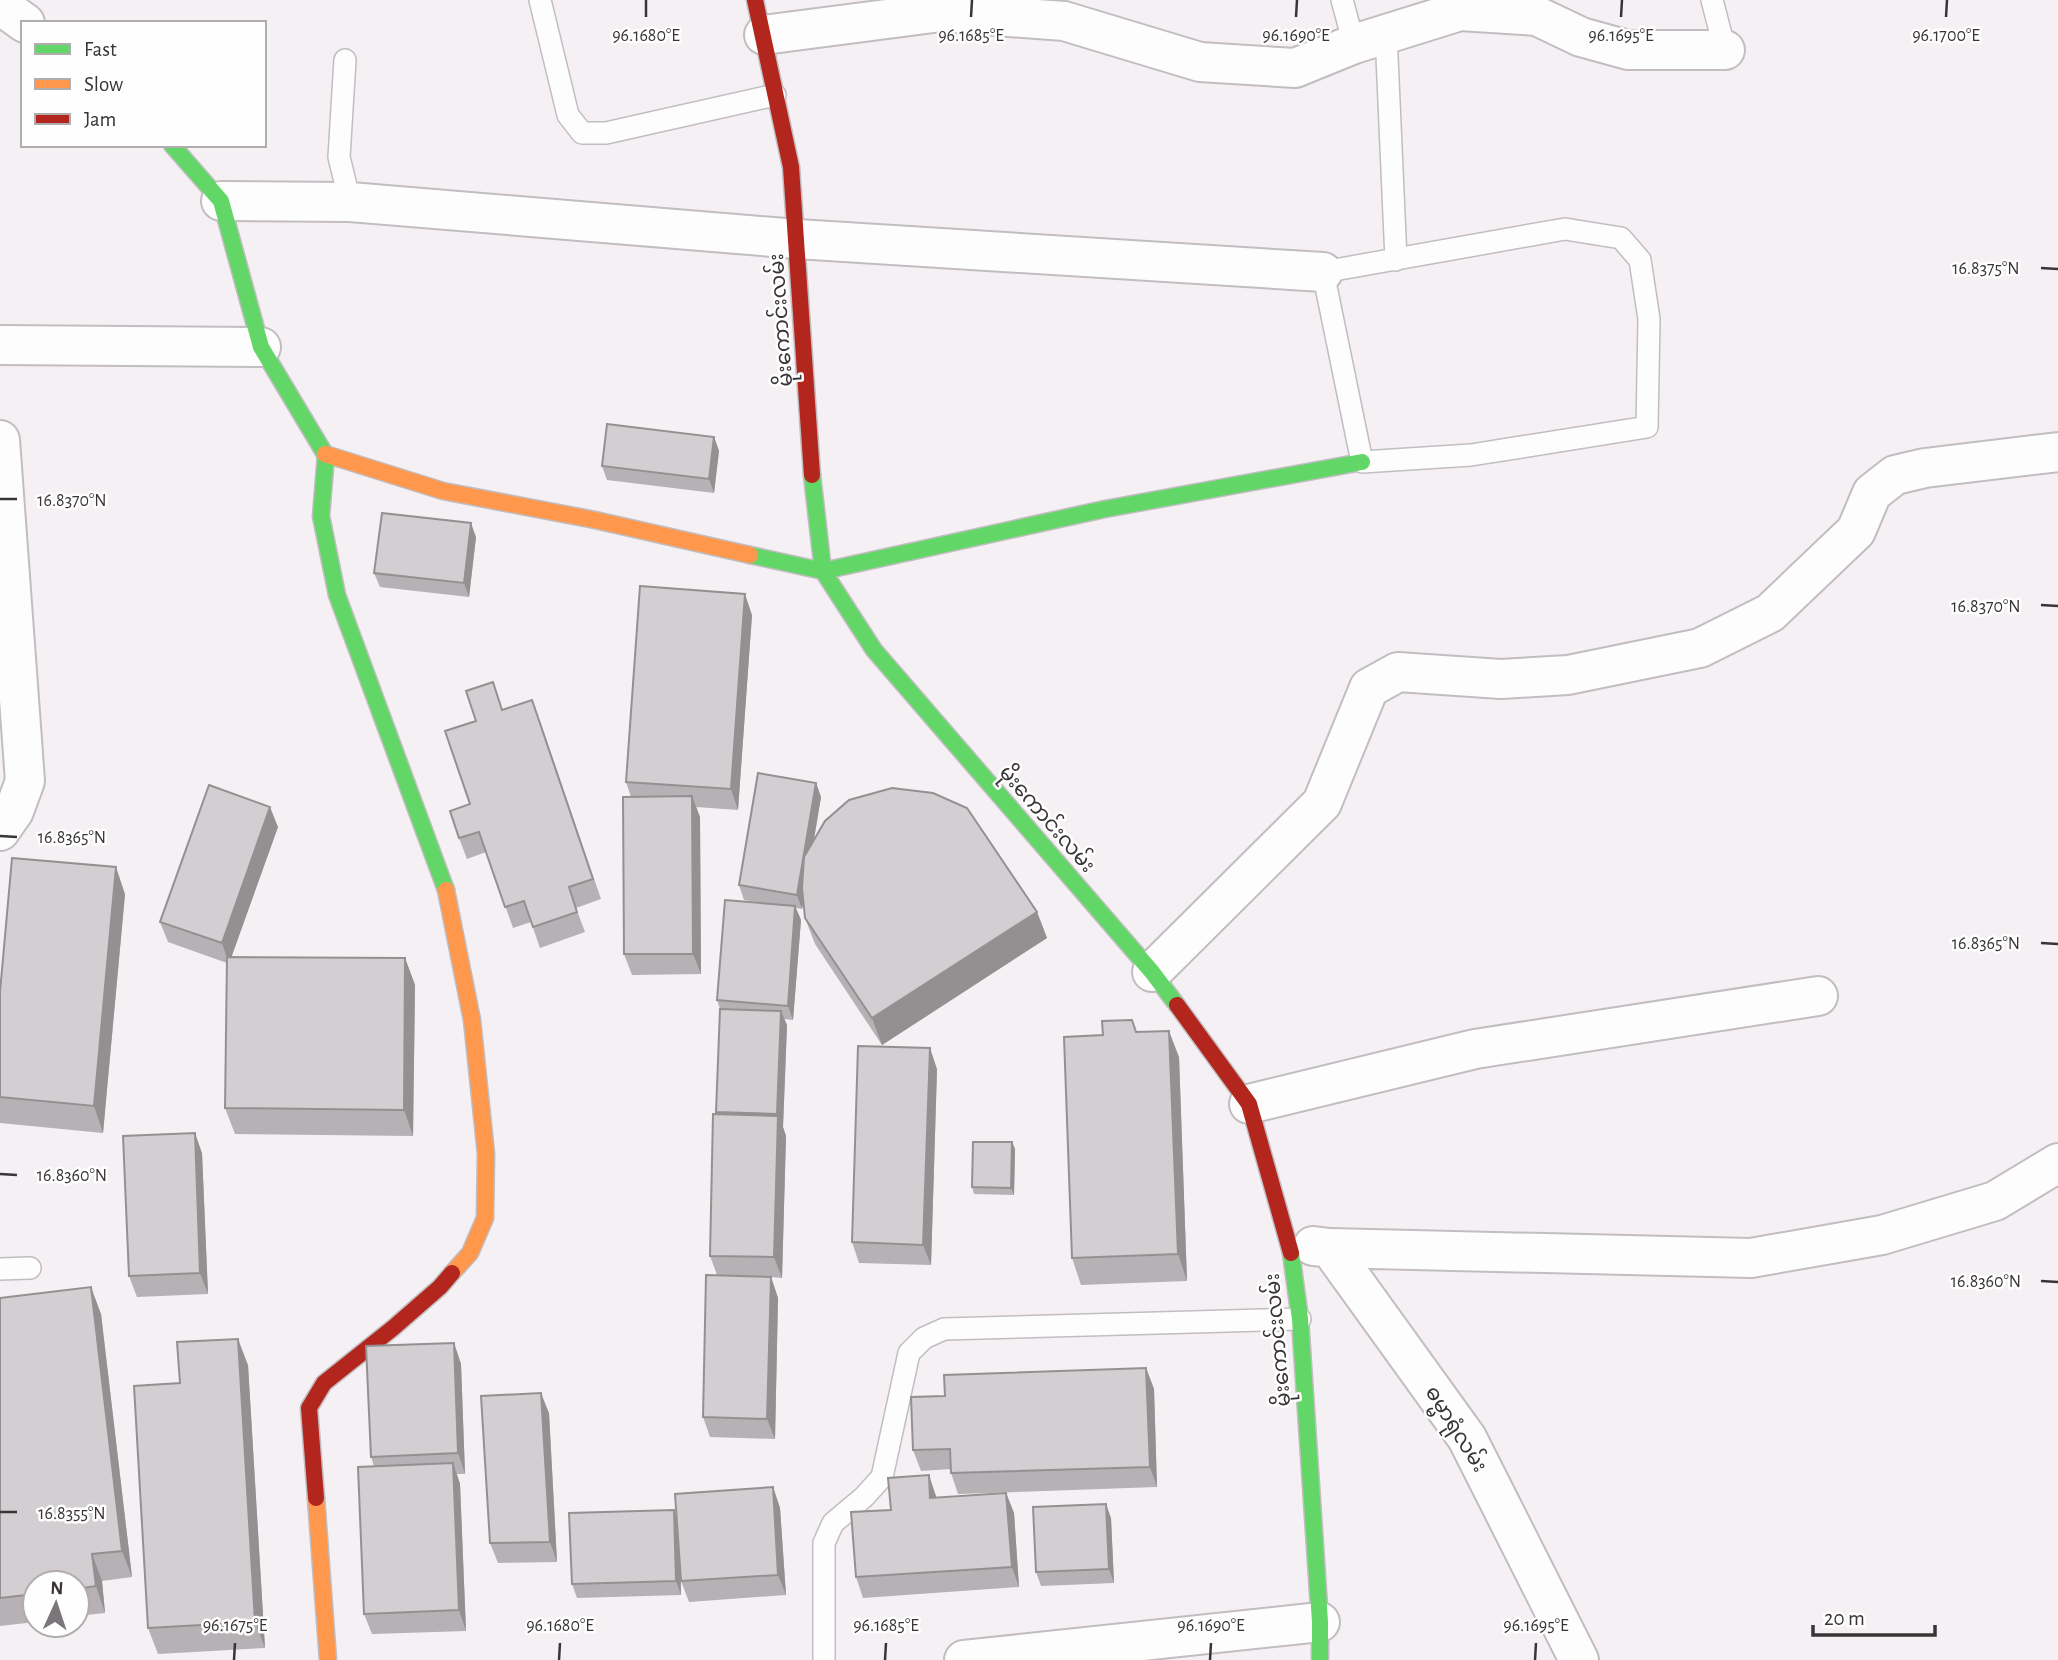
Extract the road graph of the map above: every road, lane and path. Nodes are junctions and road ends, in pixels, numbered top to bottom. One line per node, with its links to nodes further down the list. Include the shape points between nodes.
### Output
1 (540, 0): 10 (lane, via 568,115 582,133 606,133)
2 (1342, 0): 7 (lane)
3 (1712, 0): 8 (lane)
4 (0, 5): 6 (street)
5 (760, 17): 7 (street, via 940,12 1064,21 1200,62 1295,68); 10 (street, မိုးကောင်းလမ်း)
6 (23, 21)
7 (1370, 39): 8 (street, via 1460,11 1537,16 1581,37 1628,50); 15 (lane)
8 (1725, 50)
9 (345, 60): 13 (lane, via 339,157)
10 (775, 95): 14 (street, မိုးကောင်းလမ်း, via 791,166)
11 (174, 147): 12 (street)
12 (221, 201): 13 (street); 18 (street)
13 (350, 202): 14 (street)
14 (797, 239): 16 (street); 23 (street, မိုးကောင်းလမ်း, via 811,467)
15 (1396, 260): 16 (lane); 22 (lane, via 1564,229 1621,238 1640,260 1649,319 1647,427 1471,455)
16 (1323, 272): 22 (lane)
17 (0, 345): 18 (street)
18 (261, 347): 21 (street)
19 (0, 440): 24 (street, via 25,781 14,811)
20 (2058, 452): 25 (street, via 1895,475 1872,493 1856,531 1770,613 1700,648 1568,675 1501,678 1398,672 1369,688 1322,803)
21 (326, 456): 23 (street, via 443,491); 35 (street, via 321,516 337,594 446,891 472,1020 486,1154 485,1217 470,1253 440,1287 324,1383 309,1408)
22 (1362, 462): 23 (street, via 1105,509)
23 (823, 571): 25 (street, မိုးကောင်းလမ်း, via 874,650)
24 (0, 831)
25 (1152, 972): 27 (street, မိုးကောင်းလမ်း)
26 (1818, 996): 27 (street, via 1475,1049)
27 (1249, 1104): 29 (street, မိုးကောင်းလမ်း)
28 (2058, 1163): 30 (street, via 1995,1201 1882,1235 1751,1258)
29 (1290, 1244): 30 (street); 33 (street, မိုးကောင်းလမ်း)
30 (1330, 1248): 39 (street, ဓမ္မာရုံလမ်း, via 1467,1438)
31 (30, 1268): 32 (lane)
32 (0, 1269)
33 (1300, 1319): 34 (street, မိုးကောင်းလမ်း); 36 (lane, via 944,1329 924,1338 909,1353 882,1477 833,1524 824,1543)
34 (1320, 1622): 37 (street); 38 (street, မိုးကောင်းလမ်း)
35 (328, 1660)
36 (824, 1660)
37 (964, 1660)
38 (1321, 1660)
39 (1579, 1660)

